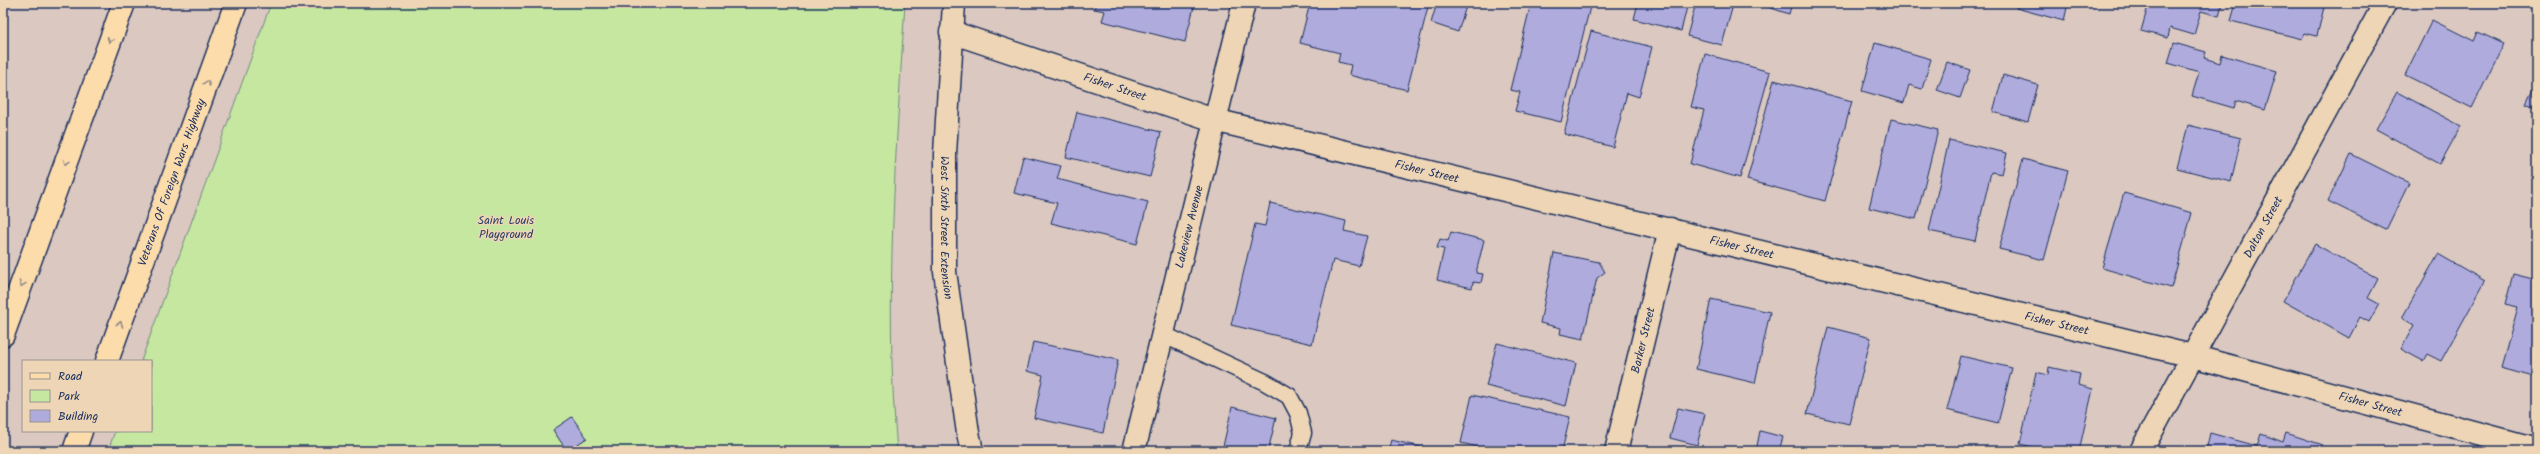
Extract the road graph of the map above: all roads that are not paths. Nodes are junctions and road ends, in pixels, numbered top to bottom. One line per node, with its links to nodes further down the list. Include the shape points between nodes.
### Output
1 (124, 3): 10 (main road, one-way to 10)
2 (236, 3): 12 (main road, Veterans Of Foreign Wars Highway, one-way to 2)
3 (954, 3): 6 (street, West Sixth Street Extension)
4 (1244, 3): 7 (street, Lakeview Avenue)
5 (2384, 3): 11 (street, Dalton Street)
6 (951, 32): 7 (street, Fisher Street); 16 (street, West Sixth Street Extension, via 945,154 945,272)
7 (1214, 120): 8 (street, Fisher Street); 9 (street, Lakeview Avenue)
8 (1670, 229): 11 (street, Fisher Street); 19 (street, Barker Street)
9 (1162, 334): 17 (street, Lakeview Avenue); 18 (lane, via 1265,382 1289,396 1298,413 1303,433)
10 (3, 335)
11 (2192, 356): 14 (street, Fisher Street); 20 (street, Dalton Street)
12 (107, 360)
13 (81, 432): 15 (main road)
14 (2537, 450)
15 (74, 451)
16 (972, 451)
17 (1134, 451)
18 (1298, 451)
19 (1616, 451)
20 (2141, 451)

